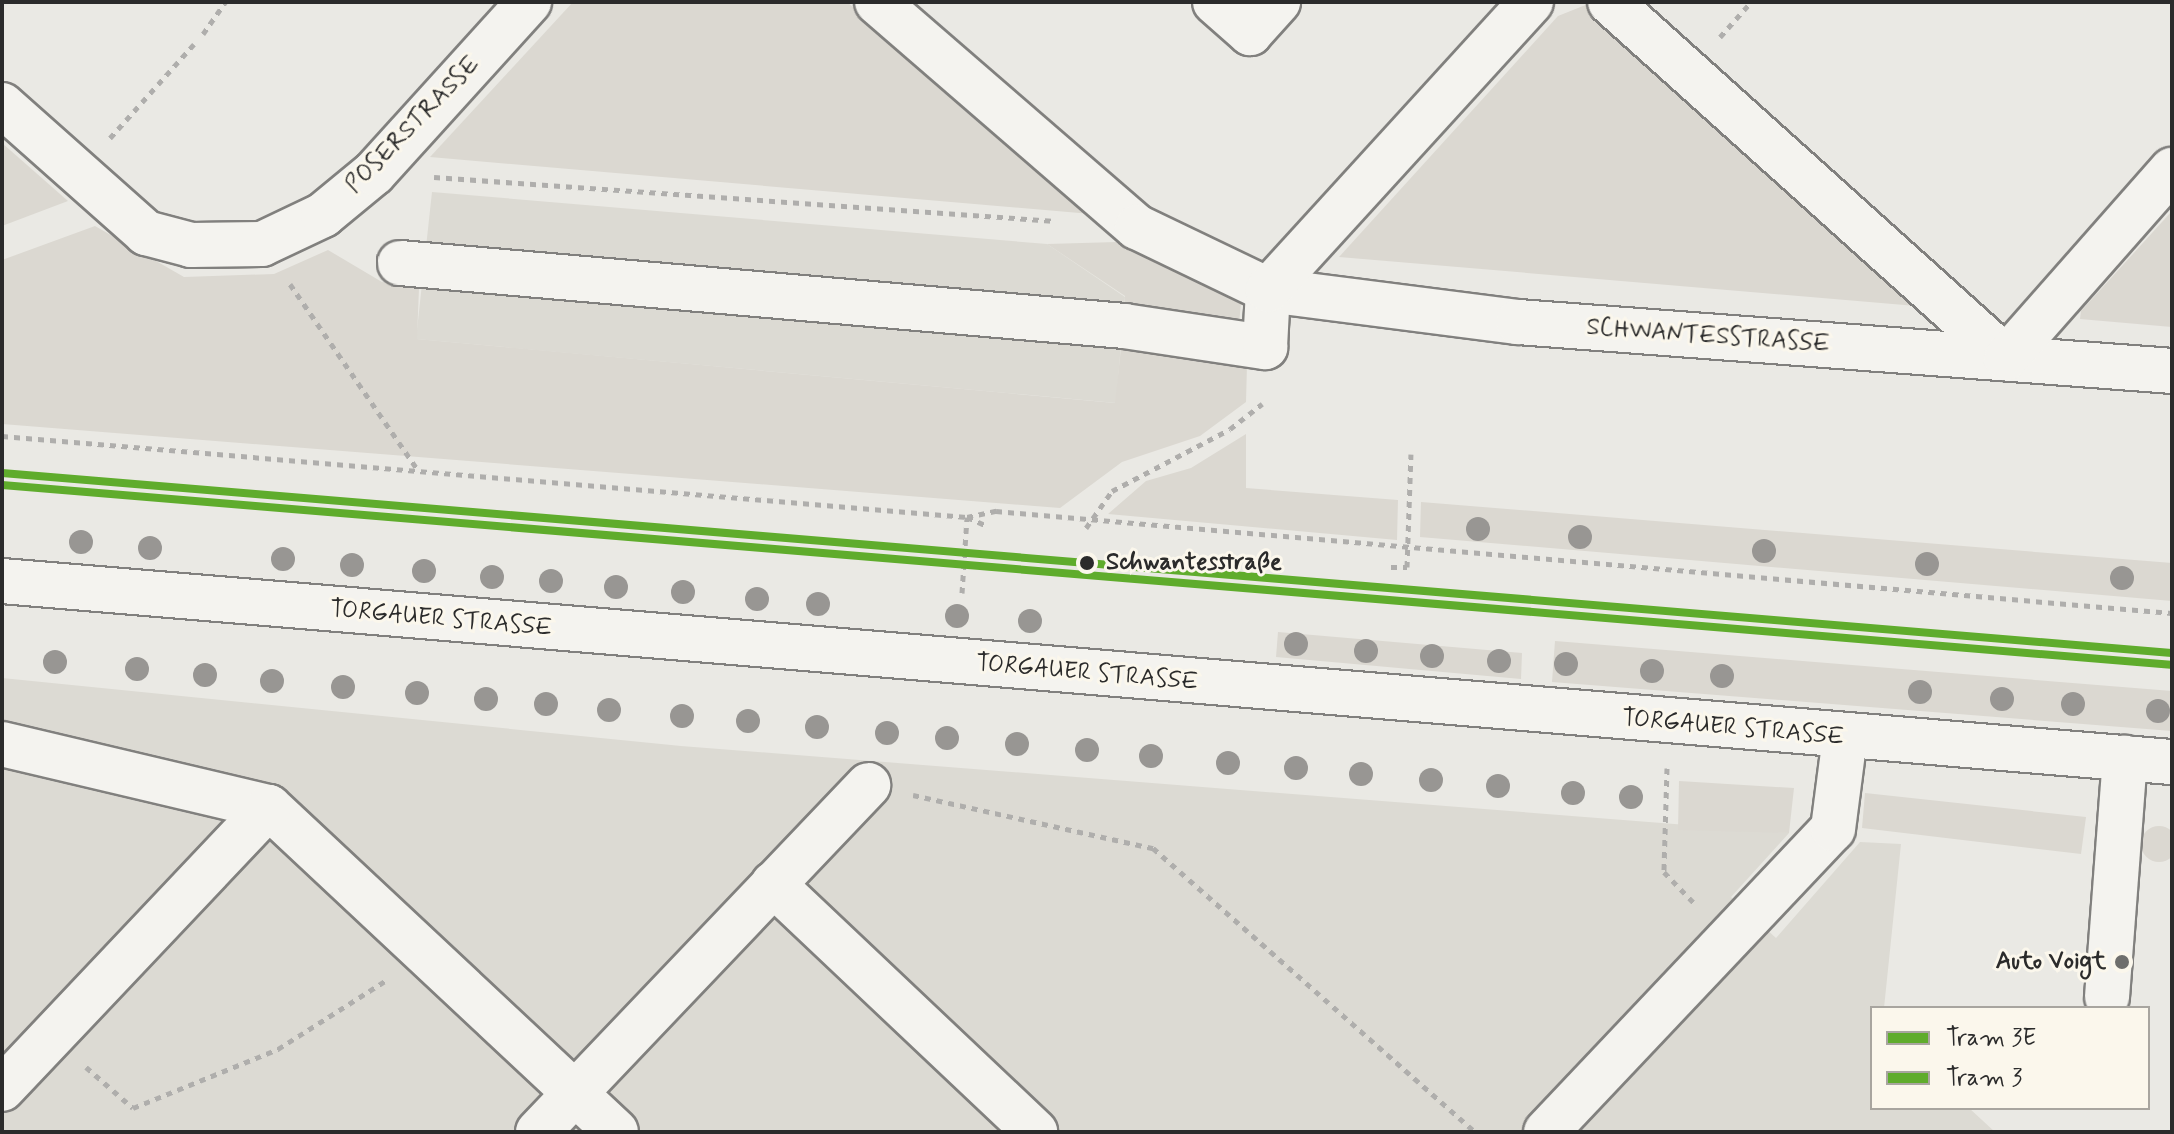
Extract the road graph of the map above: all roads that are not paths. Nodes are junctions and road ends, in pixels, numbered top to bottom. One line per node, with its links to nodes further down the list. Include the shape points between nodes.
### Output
1 (529, 2): 7 (street, POSERSTRASSE, via 374,173 323,215 262,244 191,245 146,233)
2 (877, 2): 10 (street, SCHWANTESSTRASSE, via 1137,227)
3 (1215, 2): 4 (street, via 1250,33)
4 (1278, 2)
5 (1531, 2): 10 (street)
6 (1610, 2): 11 (street)
7 (2, 105)
8 (2172, 170): 11 (street)
9 (400, 263): 10 (street, via 1124,326 1265,347)
10 (1268, 290): 11 (street, SCHWANTESSTRASSE, via 1518,322)
11 (2006, 358): 12 (street, SCHWANTESSTRASSE)
12 (2172, 371)
13 (2, 581): 14 (street, TORGAUER STRASSE)
14 (1845, 736): 16 (street, TORGAUER STRASSE); 27 (street, via 1833,829)
15 (2, 744): 19 (street)
16 (2125, 758): 17 (street, TORGAUER STRASSE); 21 (street)
17 (2172, 762)
18 (868, 785): 20 (street)
19 (269, 807): 22 (street); 23 (street)
20 (773, 884): 23 (street); 26 (street)
21 (2107, 997)
22 (2, 1089)
23 (575, 1093): 24 (street); 25 (street)
24 (538, 1132)
25 (616, 1132)
26 (1035, 1132)
27 (1546, 1132)

